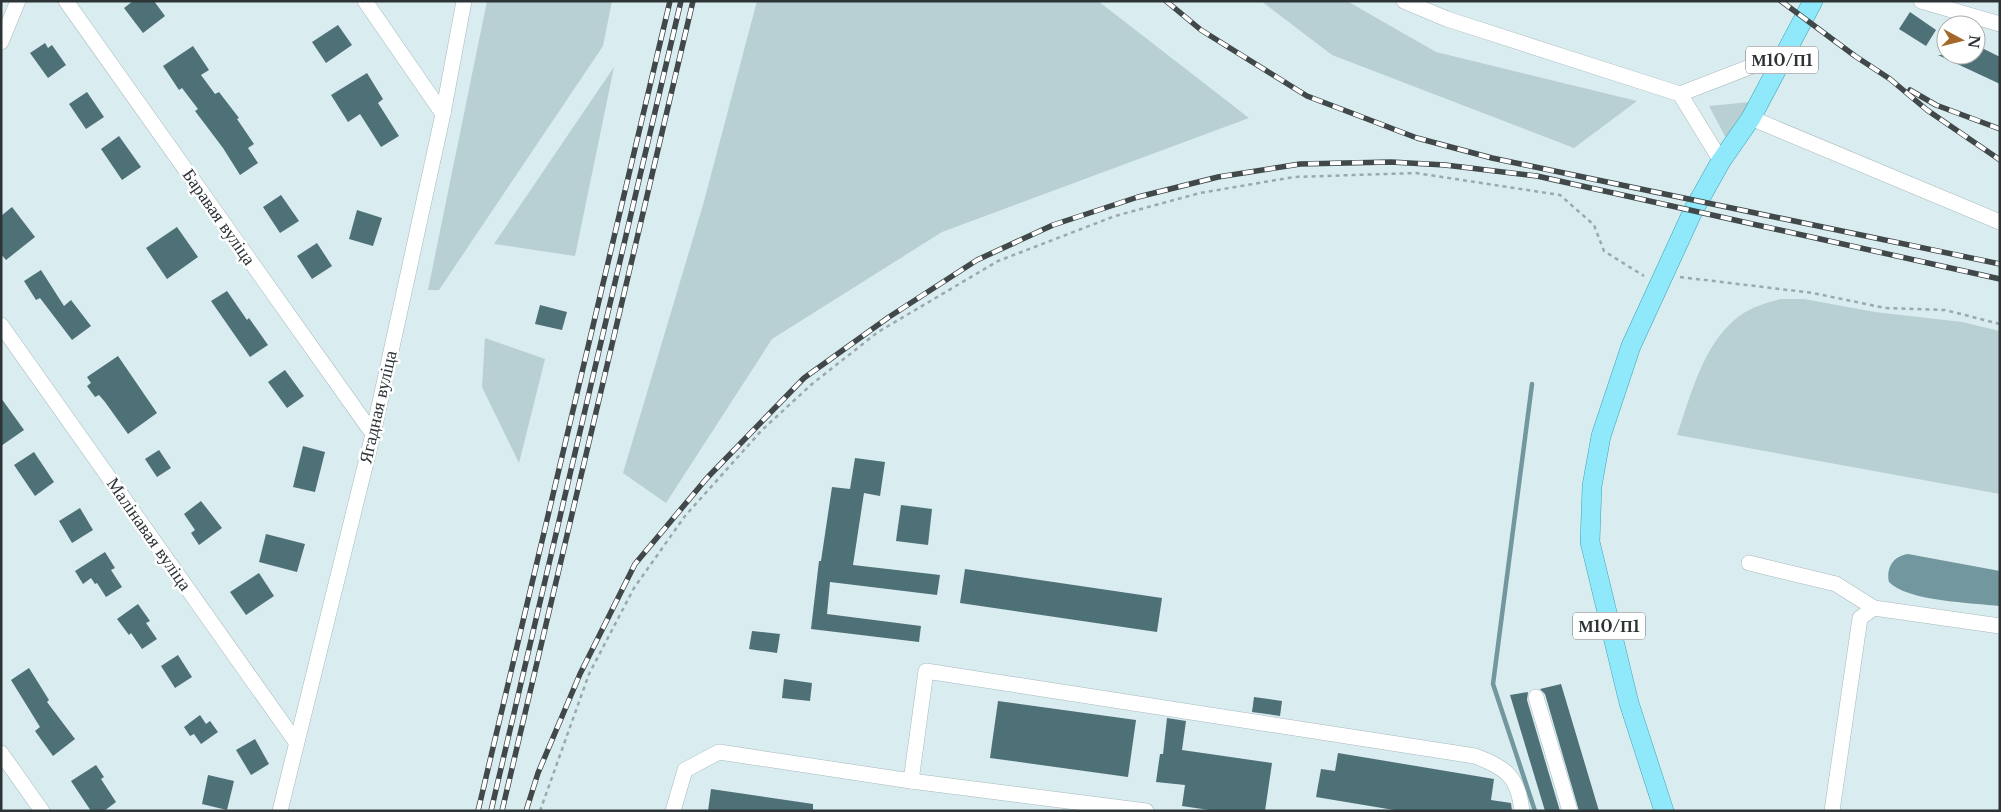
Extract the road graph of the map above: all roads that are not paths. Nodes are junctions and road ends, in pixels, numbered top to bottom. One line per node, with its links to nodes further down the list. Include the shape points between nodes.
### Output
1 (18, 1): 9 (street)
2 (66, 1): 17 (street, Баравая вуліца)
3 (365, 1): 12 (street)
4 (464, 1): 12 (street, Ягадная вуліца)
5 (1404, 1): 11 (street, via 1447,19)
6 (1813, 1): 10 (main road, М10/П1)
7 (1921, 1): 8 (street)
8 (2000, 24)
9 (1, 42)
10 (1786, 53): 11 (street); 13 (main road, М10/П1)
11 (1680, 94): 14 (street)
12 (443, 114): 17 (street, Ягадная вуліца)
13 (1751, 118): 14 (main road, М10/П1); 15 (street)
14 (1721, 161): 31 (main road, М10/П1, via 1693,211 1630,346 1601,436 1592,486 1590,542 1629,703)
15 (2000, 222)
16 (1, 325): 22 (street, Малінавая вуліца)
17 (373, 434): 22 (street, Ягадная вуліца)
18 (1749, 564): 19 (street, via 1836,584)
19 (1874, 608): 20 (street); 32 (street, via 1860,618)
20 (2000, 626)
21 (1536, 698): 30 (street)
22 (296, 742): 26 (street, Ягадная вуліца)
23 (1, 753): 25 (street)
24 (911, 781): 27 (street, via 719,752 685,770); 28 (street); 29 (street, via 926,671 1476,756 1499,766 1511,777 1520,796)
25 (42, 811)
26 (280, 811)
27 (673, 811)
28 (1146, 811)
29 (1522, 811)
30 (1570, 811)
31 (1664, 811)
32 (1832, 811)

